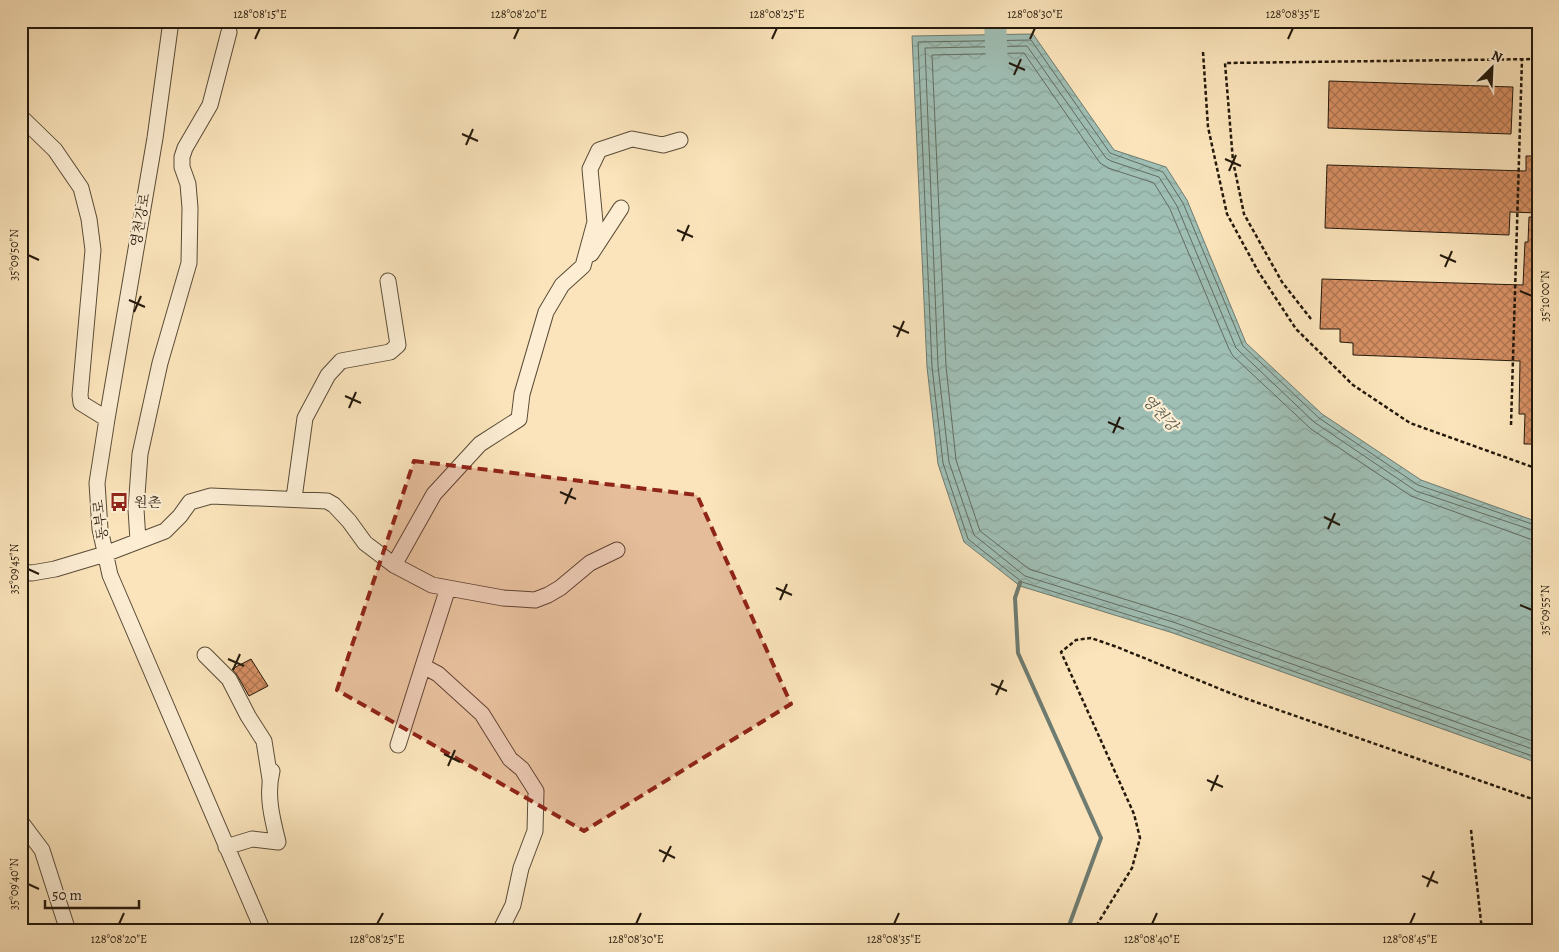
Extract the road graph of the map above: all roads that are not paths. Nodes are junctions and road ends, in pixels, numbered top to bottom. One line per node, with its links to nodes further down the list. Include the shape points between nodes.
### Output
1 (172, 21): 8 (street, 영천강로)
2 (229, 32): 10 (street, via 210,105 182,157 190,208 189,263 160,362 140,454 136,510)
3 (21, 117): 8 (street, via 55,150 81,188 93,250 80,396 81,403)
4 (680, 140): 6 (street, via 663,145 632,139 599,150 590,169 595,222)
5 (621, 208): 6 (street)
6 (583, 266): 13 (street, via 562,285 546,312 522,394 519,418 480,444 434,494)
7 (388, 281): 9 (street, via 398,345 390,352 340,361 328,375 305,418)
8 (107, 418): 12 (street, 동부로, via 97,483)
9 (294, 498): 10 (street, via 211,496 190,502 165,531); 13 (street, via 327,501 334,505 365,543)
10 (138, 541): 12 (street)
11 (617, 550): 15 (street, via 590,563 560,588 535,600)
12 (105, 554): 14 (street, via 55,569); 22 (street, 동부로, via 110,575)
13 (394, 565): 15 (street, via 432,586)
14 (21, 572)
15 (448, 588): 17 (street)
16 (205, 655): 20 (street, via 229,679 264,741)
17 (423, 666): 18 (street); 25 (street, via 438,674 482,714 536,791 535,832 521,868 513,905)
18 (398, 745)
19 (275, 757): 20 (street)
20 (270, 779): 22 (street, via 270,811 278,842 252,839)
21 (21, 822): 23 (street, via 42,850)
22 (226, 847): 24 (street, 동부로)
23 (68, 931)
24 (263, 931)
25 (500, 931)

